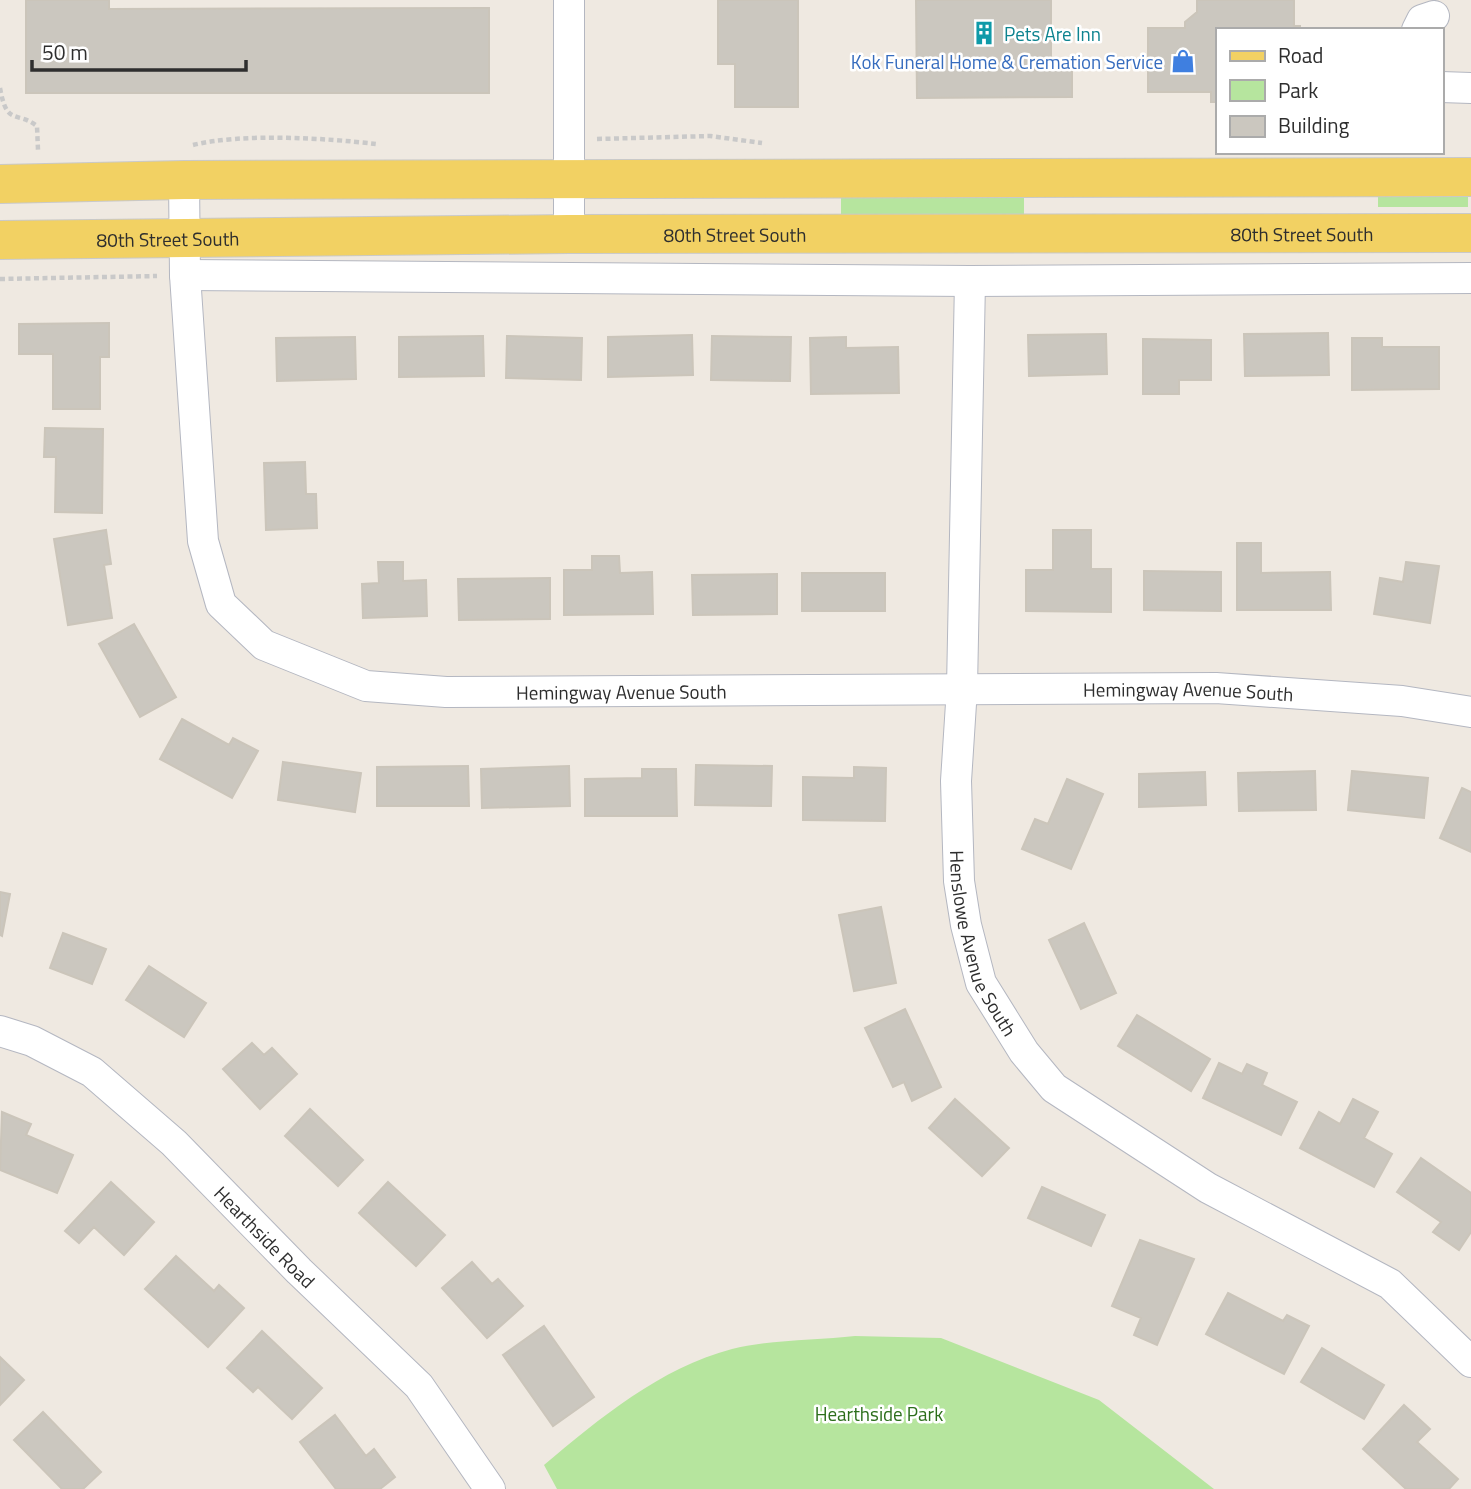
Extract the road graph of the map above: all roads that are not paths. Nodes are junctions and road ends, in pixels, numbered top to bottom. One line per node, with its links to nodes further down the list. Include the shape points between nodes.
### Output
1 (569, 0): 5 (street)
2 (1443, 87): 3 (street)
3 (1471, 88)
4 (1471, 177): 5 (main road)
5 (568, 179): 6 (main road); 9 (street)
6 (184, 180): 7 (main road); 10 (street, Hemingway Avenue South)
7 (0, 184)
8 (1471, 233): 9 (main road, 80th Street South)
9 (569, 234): 10 (main road, 80th Street South)
10 (185, 236): 11 (main road, 80th Street South); 12 (street, Hemingway Avenue South)
11 (0, 240)
12 (185, 275): 14 (street, 80th Street South); 15 (street, Hemingway Avenue South, via 203,541 220,604 264,645 366,686 446,692)
13 (1471, 278): 14 (street, 80th Street South)
14 (970, 281): 15 (street, Henslowe Avenue South)
15 (962, 688): 16 (street, Hemingway Avenue South, via 1216,688 1402,701); 18 (street, Henslowe Avenue South, via 956,780 959,881 966,925 981,983 1024,1052 1055,1088 1208,1188 1390,1284)
16 (1471, 712)
17 (0, 1031): 19 (street, Hearthside Road, via 32,1041 92,1072 174,1143 419,1386)
18 (1471, 1362)
19 (490, 1489)

